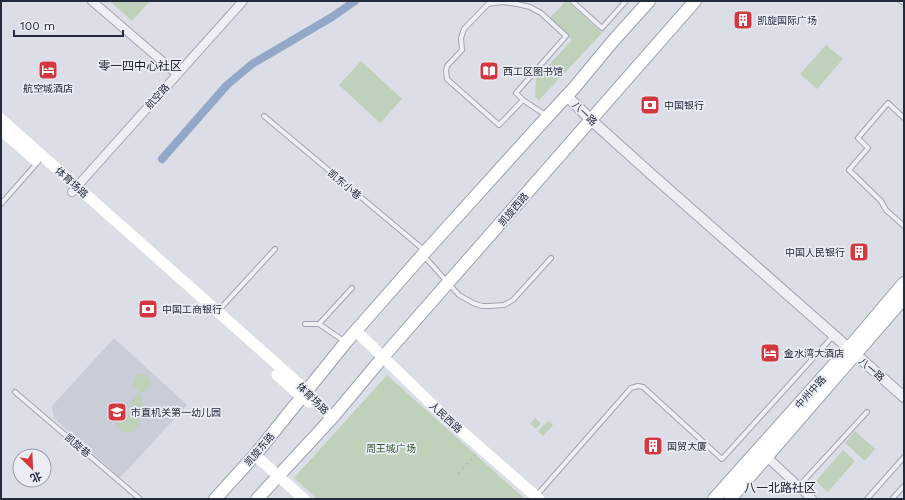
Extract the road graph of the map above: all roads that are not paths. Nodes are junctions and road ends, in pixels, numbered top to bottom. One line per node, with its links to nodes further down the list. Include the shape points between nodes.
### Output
1 (243, 1): 9 (street, 航空路)
2 (572, 1): 3 (lane, via 602,28)
3 (626, 1)
4 (648, 1): 10 (main road)
5 (695, 1): 14 (main road, 凯旋西路)
6 (901, 1): 8 (lane)
7 (98, 3): 9 (street)
8 (904, 3)
9 (177, 74): 19 (street, 航空路)
10 (566, 95): 13 (main road); 14 (street, 八一路)
11 (523, 100): 11 (lane, via 516,94 566,36 541,13 530,7 502,2 488,4 464,29 461,38 462,50 447,66 447,79 499,125); 13 (lane)
12 (264, 116): 23 (lane, 凯东小巷)
13 (548, 116): 23 (main road)
14 (593, 118): 25 (main road, 凯旋西路); 33 (street, 八一路)
15 (904, 118): 21 (lane, via 888,103 858,138 868,148 849,170)
16 (1, 119): 19 (main road, 体育场路)
17 (1, 130): 18 (main road, 体育场路)
18 (38, 162): 19 (main road, 体育场路); 20 (lane)
19 (74, 189): 29 (main road, 体育场路); 39 (main road, 体育场路)
20 (1, 204)
21 (904, 226)
22 (275, 249): 29 (lane)
23 (425, 253): 25 (lane, 凯东小巷); 32 (main road)
24 (551, 258): 25 (lane, 凯东小巷, via 513,300 504,305 482,306 473,303 459,295)
25 (448, 283): 36 (main road, 凯旋西路)
26 (904, 283): 35 (main road, 中州中路)
27 (352, 288): 31 (lane)
28 (904, 298): 35 (main road, 中州中路)
29 (217, 312): 39 (main road, 体育场路)
30 (305, 324): 31 (lane)
31 (319, 324): 34 (lane)
32 (356, 332): 34 (main road); 36 (main road, 人民西路)
33 (835, 333): 35 (street, 八一路); 50 (lane, via 722,459 643,387 638,386 631,388)
34 (346, 342): 39 (main road)
35 (854, 349): 37 (street, 八一路); 40 (street, 八一路); 44 (main road, 中州中路); 54 (main road, 中州中路)
36 (383, 357): 42 (main road, 凯旋西路); 50 (main road, 人民西路, via 444,416)
37 (904, 391)
38 (15, 392): 51 (lane, 凯旋巷)
39 (305, 394): 42 (main road, 体育场路); 43 (main road, 凯旋东路)
40 (904, 397)
41 (866, 412): 47 (lane)
42 (332, 418): 46 (main road)
43 (255, 455): 46 (main road); 49 (main road, 凯旋东路)
44 (766, 456): 47 (street); 55 (main road, 中州中路)
45 (904, 457): 57 (lane)
46 (278, 476): 52 (main road); 53 (main road)
47 (799, 486): 56 (street)
48 (904, 486): 58 (lane)
49 (216, 498)
50 (538, 498)
51 (140, 499)
52 (257, 499)
53 (304, 499)
54 (714, 499)
55 (730, 499)
56 (812, 499)
57 (867, 499)
58 (892, 499)

